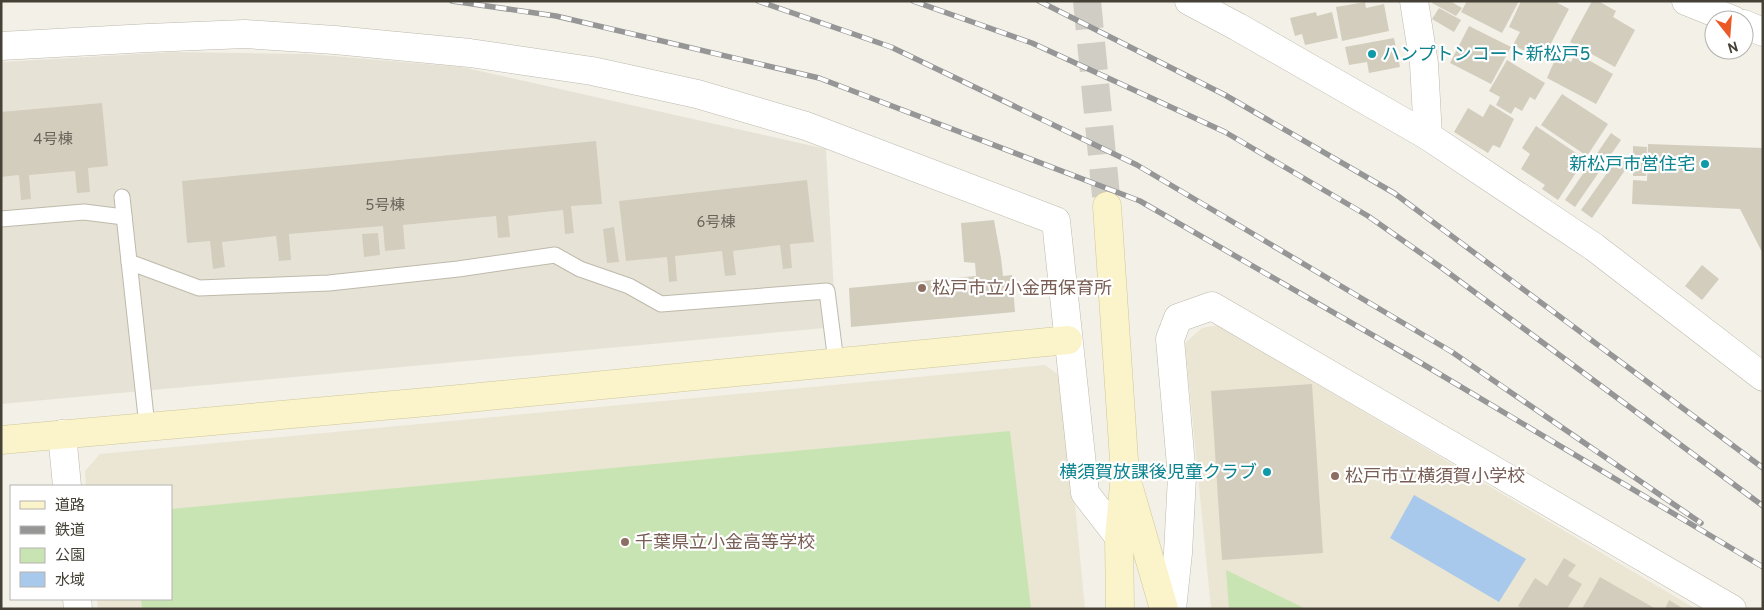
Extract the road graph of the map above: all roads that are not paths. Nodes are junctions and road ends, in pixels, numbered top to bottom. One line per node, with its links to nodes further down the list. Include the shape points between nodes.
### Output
1 (1189, 1): 6 (street)
2 (1414, 1): 6 (street, via 1424,64)
3 (1686, 1): 4 (street)
4 (1708, 10)
5 (1, 46): 12 (street, via 244,34 335,40 470,53 592,71 697,94 806,126 1056,221)
6 (1428, 136): 14 (street, via 1594,247)
7 (122, 198): 9 (lane)
8 (1107, 206): 18 (street)
9 (124, 217): 10 (lane, via 84,212); 11 (lane)
10 (1, 220)
11 (129, 262): 13 (lane, via 199,288 329,284 555,255 580,269 629,286 661,304 827,291); 15 (lane)
12 (1068, 340): 13 (street); 20 (street, via 1085,493)
13 (836, 362): 15 (street)
14 (1763, 377)
15 (147, 426): 16 (street)
16 (62, 434): 17 (street); 19 (street)
17 (1, 440)
18 (1126, 475): 20 (street); 22 (street)
19 (66, 485)
20 (1120, 537): 21 (street)
21 (1120, 609)
22 (1164, 609)
23 (1172, 609): 24 (street, via 1182,477 1170,339 1178,318 1212,306)
24 (1732, 609)

